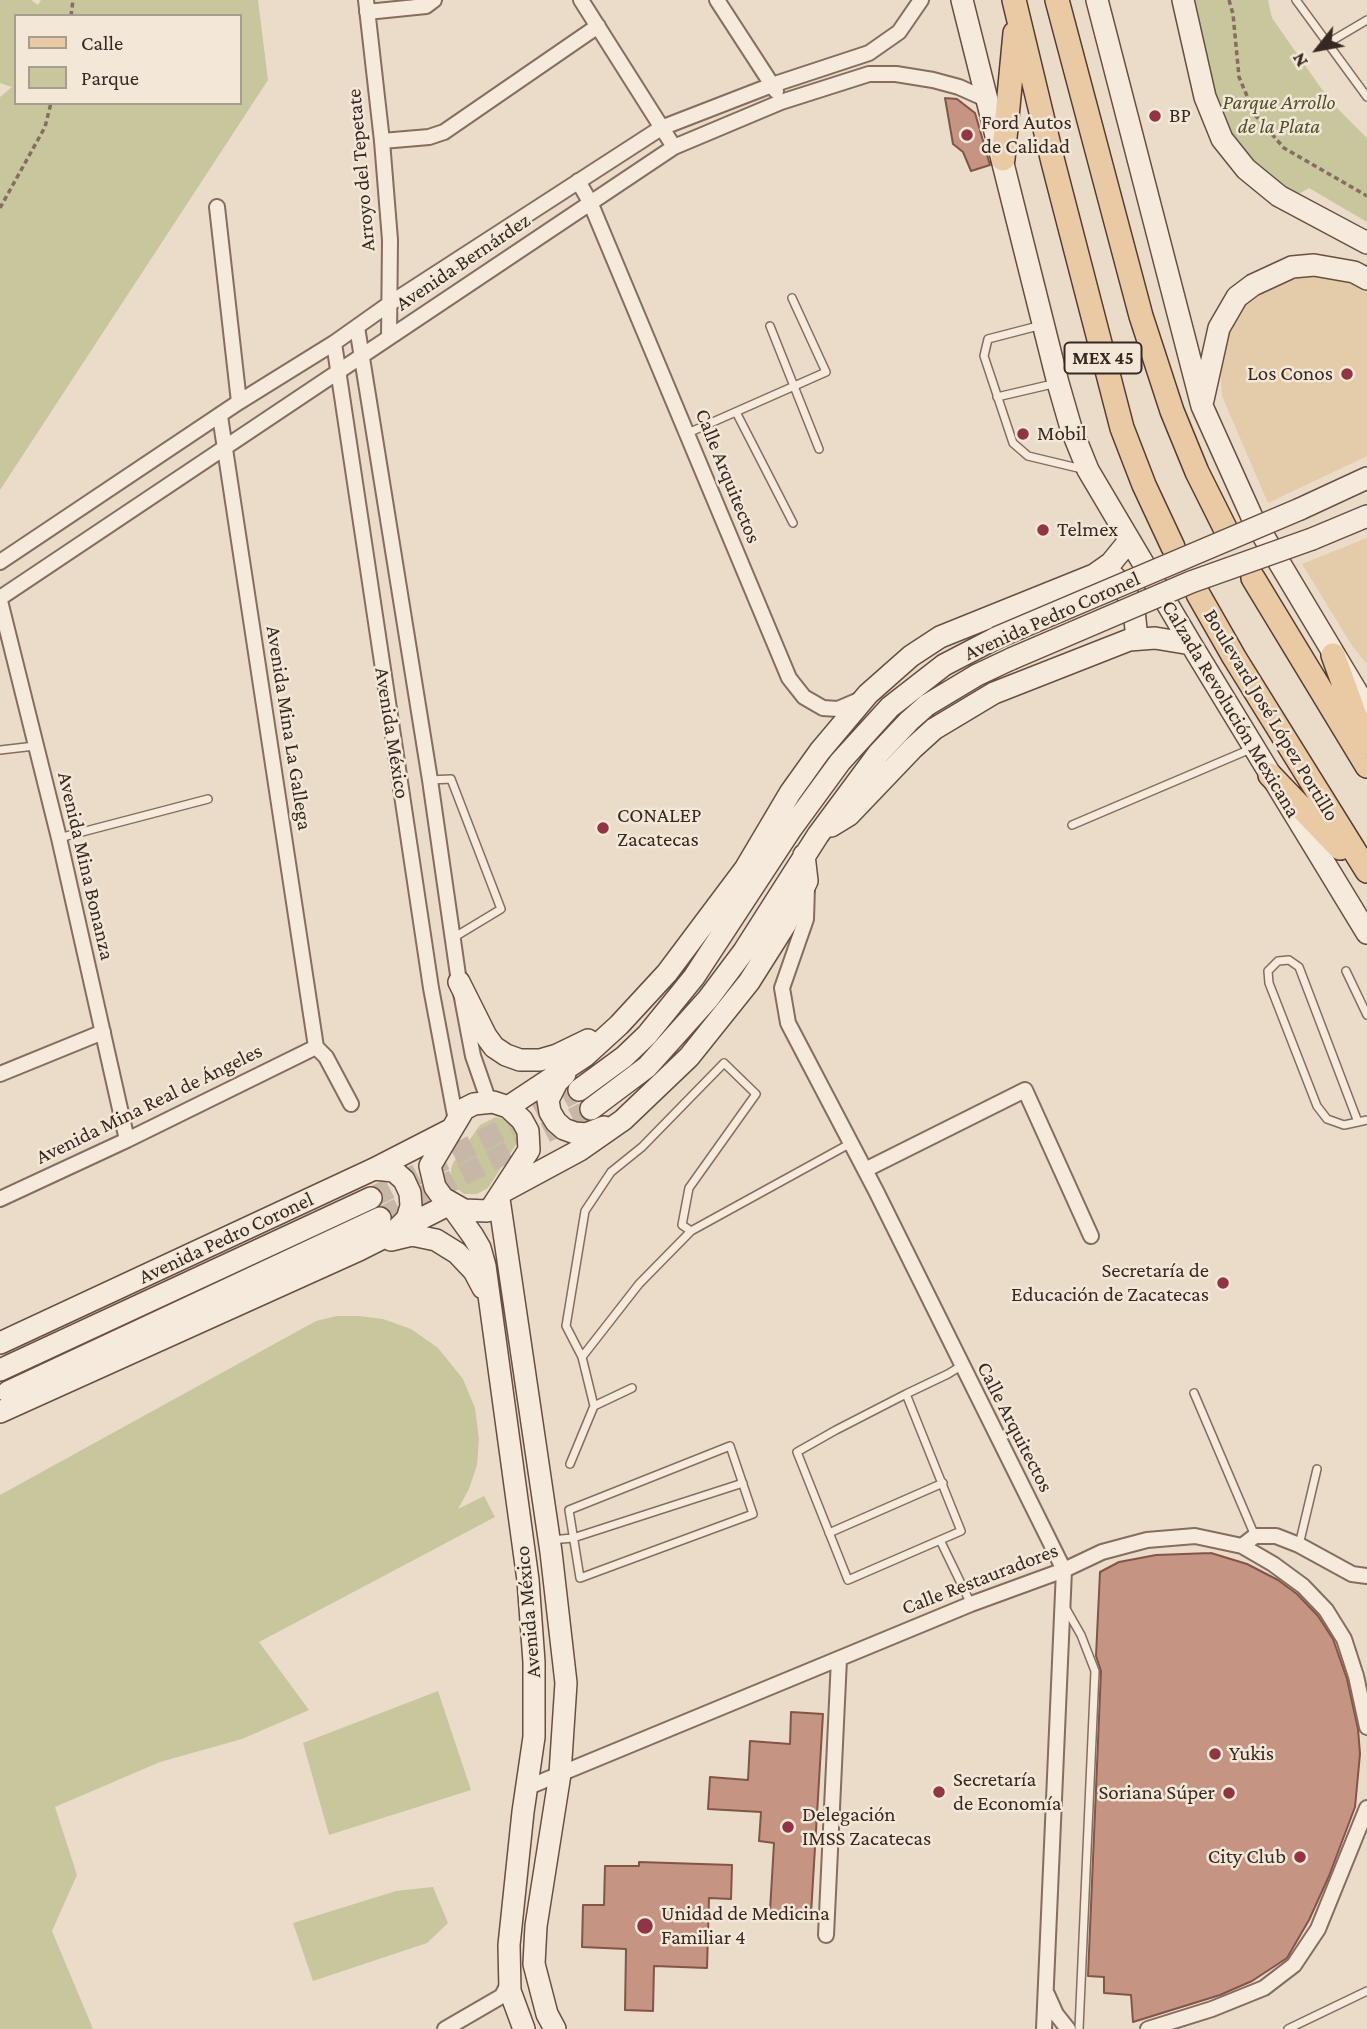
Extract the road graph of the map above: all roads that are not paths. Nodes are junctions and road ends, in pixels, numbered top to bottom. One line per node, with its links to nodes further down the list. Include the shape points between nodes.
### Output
1 (434, 0): 10 (street, via 426,6)
2 (581, 0): 13 (street)
3 (717, 0): 15 (street)
4 (921, 0): 15 (street, Avenida Bernárdez, via 899,32 869,53)
5 (962, 0): 17 (street, Calzada Revolución Mexicana)
6 (1057, 0): 51 (main road, MEX 45, via 1141,316 1172,411)
7 (1097, 0): 41 (street)
8 (1182, 0): 26 (street, via 1205,97 1222,139 1247,169 1279,196)
9 (1296, 0): 14 (lane)
10 (366, 6): 20 (street, Arroyo del Tepetate)
11 (1015, 6): 22 (main road); 53 (main road, MEX 45, via 1122,428)
12 (1367, 20): 14 (lane)
13 (598, 26): 19 (street); 20 (street, via 444,132)
14 (1328, 43): 16 (lane)
15 (772, 85): 18 (street); 19 (street, Avenida Bernárdez)
16 (1367, 97)
17 (988, 100): 18 (street, Avenida Bernárdez, via 933,80 869,74); 22 (street, Calzada Revolución Mexicana)
18 (781, 102): 21 (street, Avenida Bernárdez)
19 (661, 128): 21 (street); 23 (street, Avenida Bernárdez)
20 (382, 141): 29 (street, Arroyo del Tepetate, via 390,240)
21 (674, 147): 24 (street, Avenida Bernárdez)
22 (1003, 159): 30 (street, Calzada Revolución Mexicana)
23 (578, 181): 24 (street, Calle Arquitectos); 29 (street, Avenida Bernárdez)
24 (590, 202): 33 (street, Avenida Bernárdez); 44 (street, Calle Arquitectos)
25 (217, 207): 40 (street)
26 (1367, 243)
27 (1367, 279): 41 (street, via 1314,265 1292,267 1253,285 1237,298 1219,328)
28 (792, 298): 38 (lane, via 826,372)
29 (389, 304): 32 (street, Avenida Bernárdez); 33 (street, Arroyo del Tepetate)
30 (1043, 325): 37 (street, Calzada Revolución Mexicana); 39 (lane, via 988,340 984,356)
31 (770, 326): 38 (lane)
32 (357, 327): 34 (street, Avenida Bernárdez); 35 (street, Avenida México)
33 (389, 337): 35 (street, Avenida Bernárdez)
34 (334, 343): 36 (street, Avenida México); 40 (street, Avenida Bernárdez)
35 (362, 357): 36 (street, Avenida Bernárdez); 71 (street, Avenida México)
36 (338, 371): 45 (street, Avenida Bernárdez); 99 (street, Avenida México)
37 (1058, 383): 39 (lane); 47 (street, Calzada Revolución Mexicana)
38 (794, 387): 42 (lane); 46 (lane)
39 (998, 397): 47 (lane, via 1013,443 1028,456)
40 (239, 402): 43 (street, Avenida Bernárdez)
41 (1202, 406): 61 (street, via 1252,517)
42 (736, 412): 44 (lane); 50 (lane)
43 (220, 416): 45 (street, Avenida Mina La Gallega); 54 (street, Avenida Bernárdez)
44 (688, 433): 63 (street, Calle Arquitectos, via 789,678 804,697 823,708 838,709)
45 (224, 446): 58 (street, Avenida Bernárdez); 89 (street, Avenida Mina La Gallega)
46 (819, 449)
47 (1088, 470): 52 (street, Calzada Revolución Mexicana)
48 (1362, 479): 74 (street, Avenida Pedro Coronel, bridge, via 996,638 944,665 890,707 840,762)
49 (1364, 518): 75 (street, Avenida Pedro Coronel, bridge, via 1191,582 950,690 909,721 878,754)
50 (793, 523)
51 (1225, 528)
52 (1129, 541): 55 (street); 60 (street, Calzada Revolución Mexicana)
53 (1173, 547)
54 (0, 562)
55 (1105, 568): 59 (street, via 1123,585 1134,610); 63 (street, via 940,637)
56 (1254, 578): 69 (main road)
57 (1198, 594): 79 (main road, Boulevard José López Portillo)
58 (0, 600): 65 (street, Avenida Mina Bonanza)
59 (1137, 639): 60 (street); 75 (street, via 1045,672 963,710 913,748 849,815)
60 (1191, 644): 66 (street, Calzada Revolución Mexicana)
61 (1333, 655): 62 (street); 64 (street); 68 (main road)
62 (1367, 680)
63 (869, 694): 78 (street, via 797,782)
64 (1367, 709)
65 (36, 746): 67 (lane); 76 (street, Avenida Mina Bonanza)
66 (1253, 748): 70 (street, Calzada Revolución Mexicana); 73 (lane)
67 (0, 750)
68 (1367, 750)
69 (1367, 766)
70 (1269, 775): 80 (main road, via 1329,834); 82 (street, Calzada Revolución Mexicana)
71 (430, 780): 83 (street, Avenida México); 83 (lane, via 451,779 501,909)
72 (208, 799): 76 (lane)
73 (1072, 825)
74 (791, 829): 78 (street, Avenida Pedro Coronel); 92 (street, Avenida Pedro Coronel, via 694,977 647,1035)
75 (818, 835): 77 (street, Avenida Pedro Coronel)
76 (59, 838): 88 (street, Avenida Mina Bonanza)
77 (804, 855): 81 (street); 95 (street, Avenida Pedro Coronel, via 708,999 647,1067)
78 (745, 869): 87 (street, Avenida Pedro Coronel, via 667,973)
79 (1367, 871)
80 (1367, 880)
81 (807, 881): 96 (street, via 766,956 723,1017 689,1057); 101 (street, Calle Arquitectos, via 806,919 782,988 788,1023)
82 (1367, 933)
83 (453, 938): 85 (street, Avenida México)
84 (1346, 971): 86 (lane)
85 (459, 982): 87 (street, via 486,1036 506,1055 520,1060 557,1055); 94 (street, Avenida México, via 473,1056)
86 (1367, 1015)
87 (618, 1025): 90 (street, Avenida Pedro Coronel)
88 (103, 1032): 91 (street); 100 (street, Avenida Mina Bonanza)
89 (316, 1047): 93 (street); 100 (street, Avenida Mina Real de Ángeles)
90 (585, 1056): 94 (street, Avenida Pedro Coronel); 96 (street, via 550,1093 550,1112 564,1129 575,1133 586,1134)
91 (0, 1074)
92 (579, 1090)
93 (351, 1104)
94 (498, 1104): 99 (street, via 474,1104 464,1109); 104 (street, via 522,1120 529,1150)
95 (591, 1109)
96 (622, 1119): 104 (street, via 580,1150)
97 (1367, 1120): 98 (lane)
98 (1358, 1122): 98 (lane, via 1343,1125 1327,1119 1317,1106 1269,983 1268,971 1278,961 1289,960 1299,967)
99 (453, 1125): 102 (street, Avenida Pedro Coronel); 107 (street, via 430,1166 435,1186)
100 (127, 1140): 106 (street, Avenida Mina Real de Ángeles)
101 (851, 1143): 103 (street, Calle Arquitectos); 109 (lane)
102 (374, 1169): 108 (street, via 394,1171 410,1192 407,1219 397,1229); 113 (street, Avenida Pedro Coronel)
103 (865, 1170): 110 (street, via 1025,1090); 115 (street, Calle Arquitectos)
104 (501, 1195): 107 (street, via 487,1210 464,1210); 130 (street, Avenida México)
105 (371, 1198): 116 (street, Avenida Pedro Coronel)
106 (0, 1199)
107 (450, 1204): 108 (street); 112 (street, Avenida México, via 480,1248)
108 (383, 1227): 111 (street); 120 (street, via 172,1314)
109 (691, 1231): 114 (lane, via 639,1284); 114 (lane, via 682,1225 689,1188 756,1094 724,1063 642,1147 611,1172 585,1211 566,1326)
110 (1091, 1236)
111 (359, 1250): 112 (street, via 412,1236 436,1240 474,1271); 122 (street)
112 (488, 1298): 141 (street, Avenida México, via 528,1580 534,1737)
113 (0, 1343)
114 (582, 1357): 121 (lane)
115 (961, 1366): 119 (lane); 134 (street, Calle Arquitectos)
116 (0, 1370)
117 (632, 1388): 121 (lane)
118 (1194, 1393): 128 (lane)
119 (906, 1394): 126 (lane); 127 (lane, via 797,1452)
120 (0, 1396)
121 (594, 1406): 123 (lane)
122 (0, 1412)
123 (570, 1464)
124 (1317, 1469): 132 (lane)
125 (744, 1483): 129 (lane); 129 (lane, via 730,1446 569,1510); 129 (lane, via 752,1514 580,1578)
126 (943, 1483): 127 (lane); 131 (lane, via 961,1531)
127 (829, 1533): 131 (lane, via 848,1580)
128 (1255, 1536): 132 (street, via 1276,1536); 133 (street)
129 (573, 1538): 130 (lane)
130 (550, 1540): 140 (street, Avenida México, via 566,1683)
131 (940, 1540): 136 (lane)
132 (1299, 1545): 135 (street, via 1352,1574)
133 (1242, 1546): 134 (street, Calle Restauradores, via 1195,1536 1147,1540 1102,1552); 139 (street, Calle Restauradores, via 1273,1563 1326,1610 1344,1639)
134 (1064, 1570): 136 (street, Calle Restauradores); 137 (street, Calle Arquitectos)
135 (1367, 1576)
136 (971, 1604): 138 (street, Calle Restauradores)
137 (1063, 1604): 145 (street, Calle Arquitectos); 152 (lane, via 1082,1635 1095,1671)
138 (839, 1659): 140 (street, Calle Restauradores); 143 (street)
139 (1367, 1727)
140 (560, 1773): 141 (street, Calle Restauradores); 149 (street, Avenida México, via 534,1964)
141 (526, 1788): 144 (street, Avenida México, via 509,1945)
142 (1367, 1808): 153 (street, via 1318,1929 1294,1965 1264,1988)
143 (826, 1936)
144 (510, 1978): 147 (street, via 502,1996); 148 (street, Avenida México)
145 (1046, 1992): 150 (street, Calle Arquitectos); 151 (street)
146 (1367, 1992): 154 (lane)
147 (445, 2029)
148 (524, 2029)
149 (555, 2029)
150 (1044, 2029)
151 (1068, 2029)
152 (1079, 2029)
153 (1148, 2029)
154 (1289, 2029)

